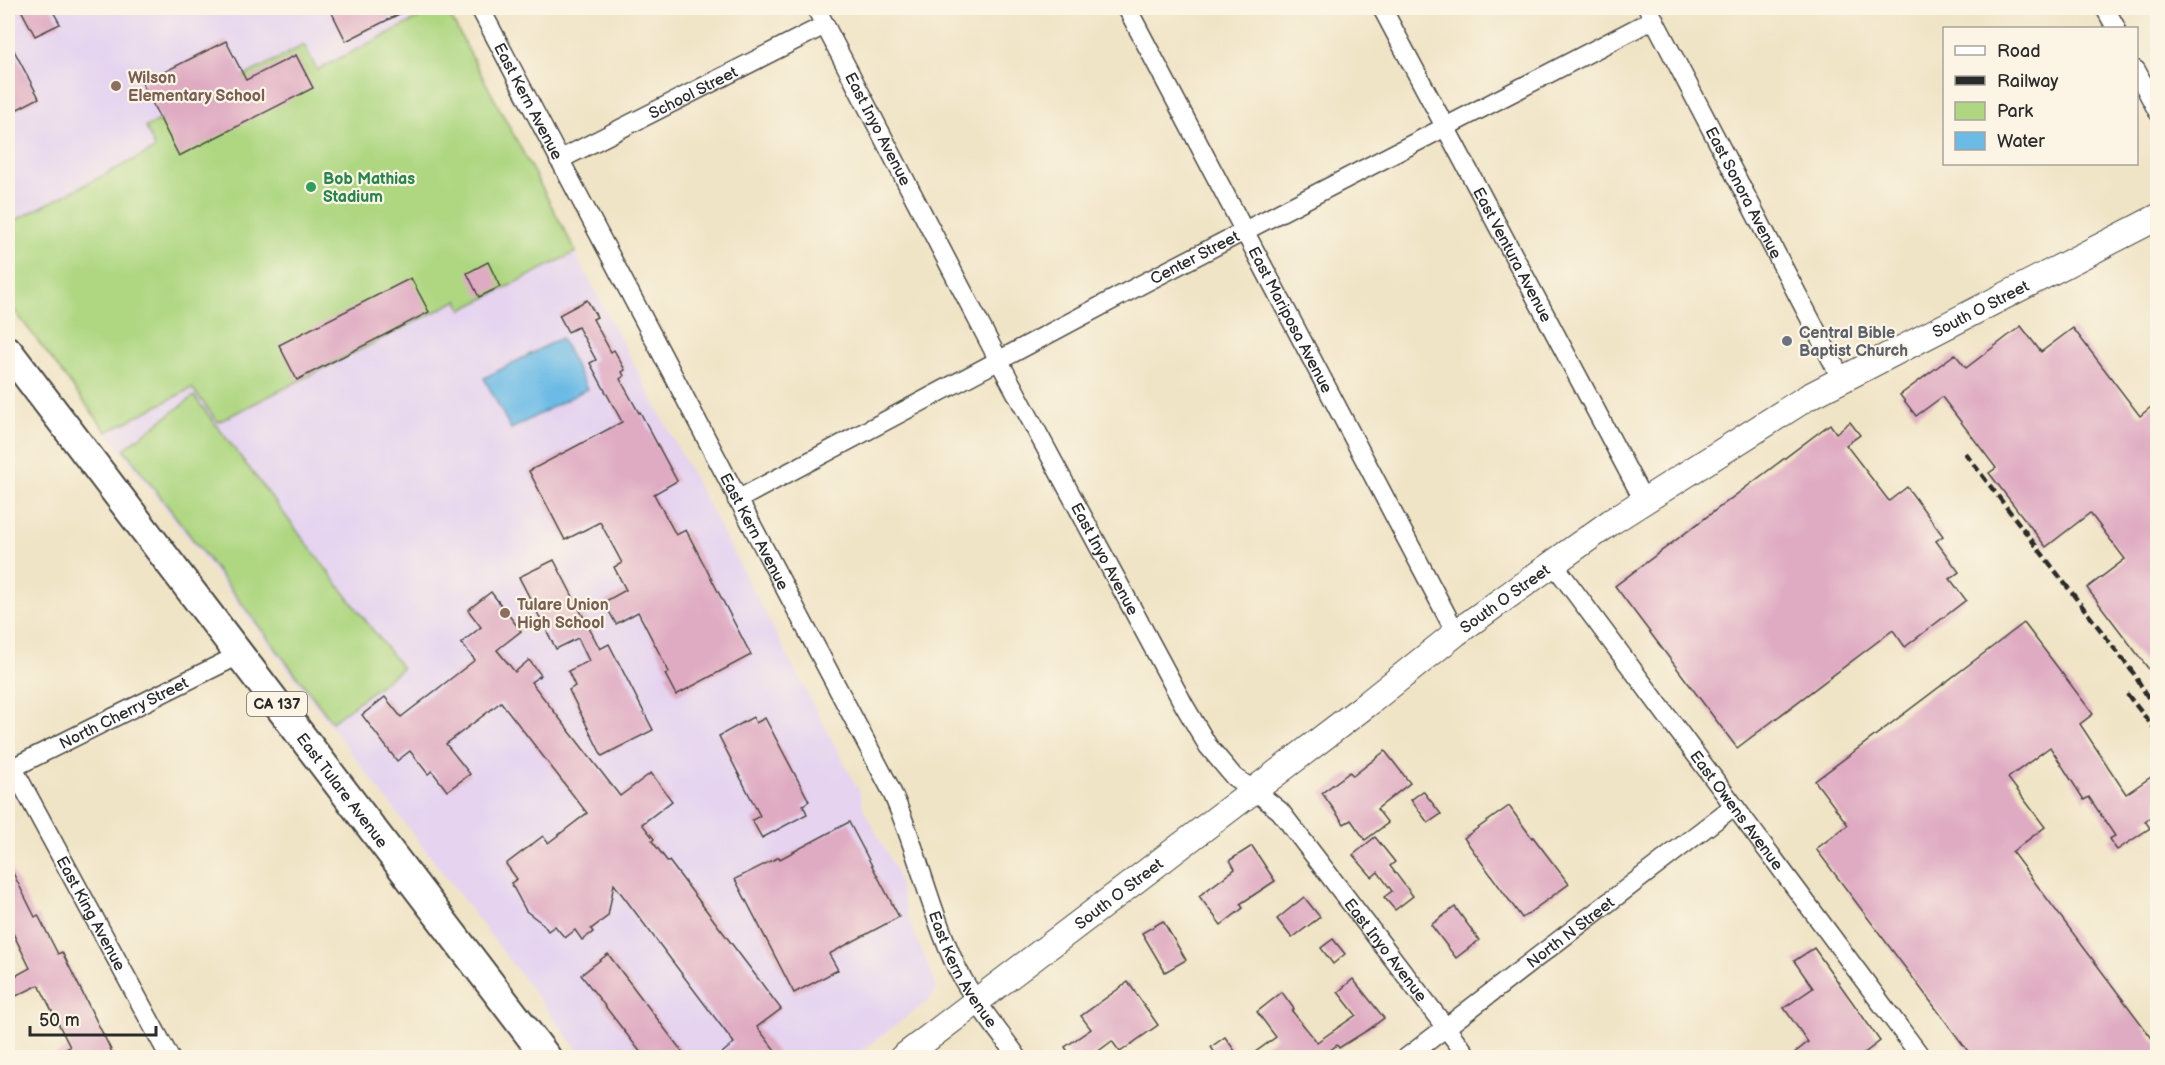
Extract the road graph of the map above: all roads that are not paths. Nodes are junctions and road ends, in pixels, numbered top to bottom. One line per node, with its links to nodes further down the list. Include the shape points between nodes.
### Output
1 (480, 8): 12 (street, East Kern Avenue)
2 (816, 8): 7 (street, East Inyo Avenue)
3 (1126, 8): 14 (street, East Mariposa Avenue)
4 (1382, 8): 11 (street, East Ventura Avenue)
5 (2105, 8): 8 (street)
6 (1651, 13): 11 (street, Center Street); 17 (street, East Sonora Avenue)
7 (825, 25): 12 (street, School Street); 16 (street, East Inyo Avenue)
8 (2115, 27)
9 (2138, 74): 10 (street)
10 (2157, 112)
11 (1445, 128): 14 (street, Center Street); 19 (street, East Ventura Avenue)
12 (559, 160): 18 (street, East Kern Avenue)
13 (2157, 217): 17 (main road, South O Street)
14 (1244, 230): 16 (street, Center Street); 21 (street, East Mariposa Avenue)
15 (8, 351): 22 (main road, East Tulare Avenue / CA 137)
16 (999, 361): 18 (street, Center Street); 24 (street, East Inyo Avenue, via 1208,746 1234,777)
17 (1841, 378): 19 (main road, South O Street)
18 (737, 500): 26 (street, East Kern Avenue, via 904,818 940,929)
19 (1644, 501): 20 (main road, South O Street)
20 (1553, 562): 21 (main road, South O Street); 25 (street, East Owens Avenue)
21 (1456, 633): 24 (main road, South O Street)
22 (239, 655): 23 (street, North Cherry Street); 28 (main road, East Tulare Avenue / CA 137)
23 (10, 769): 30 (street, East King Avenue)
24 (1254, 790): 26 (main road, South O Street); 27 (street, East Inyo Avenue, via 1280,811)
25 (1734, 806): 27 (street, North N Street); 29 (street, East Owens Avenue)
26 (976, 1000): 31 (main road, South O Street); 32 (street, East Kern Avenue)
27 (1446, 1027): 33 (street, North N Street); 34 (street, East Inyo Avenue)
28 (543, 1056)
29 (1917, 1056)
30 (170, 1058)
31 (902, 1058)
32 (1018, 1058)
33 (1406, 1058)
34 (1469, 1058)

